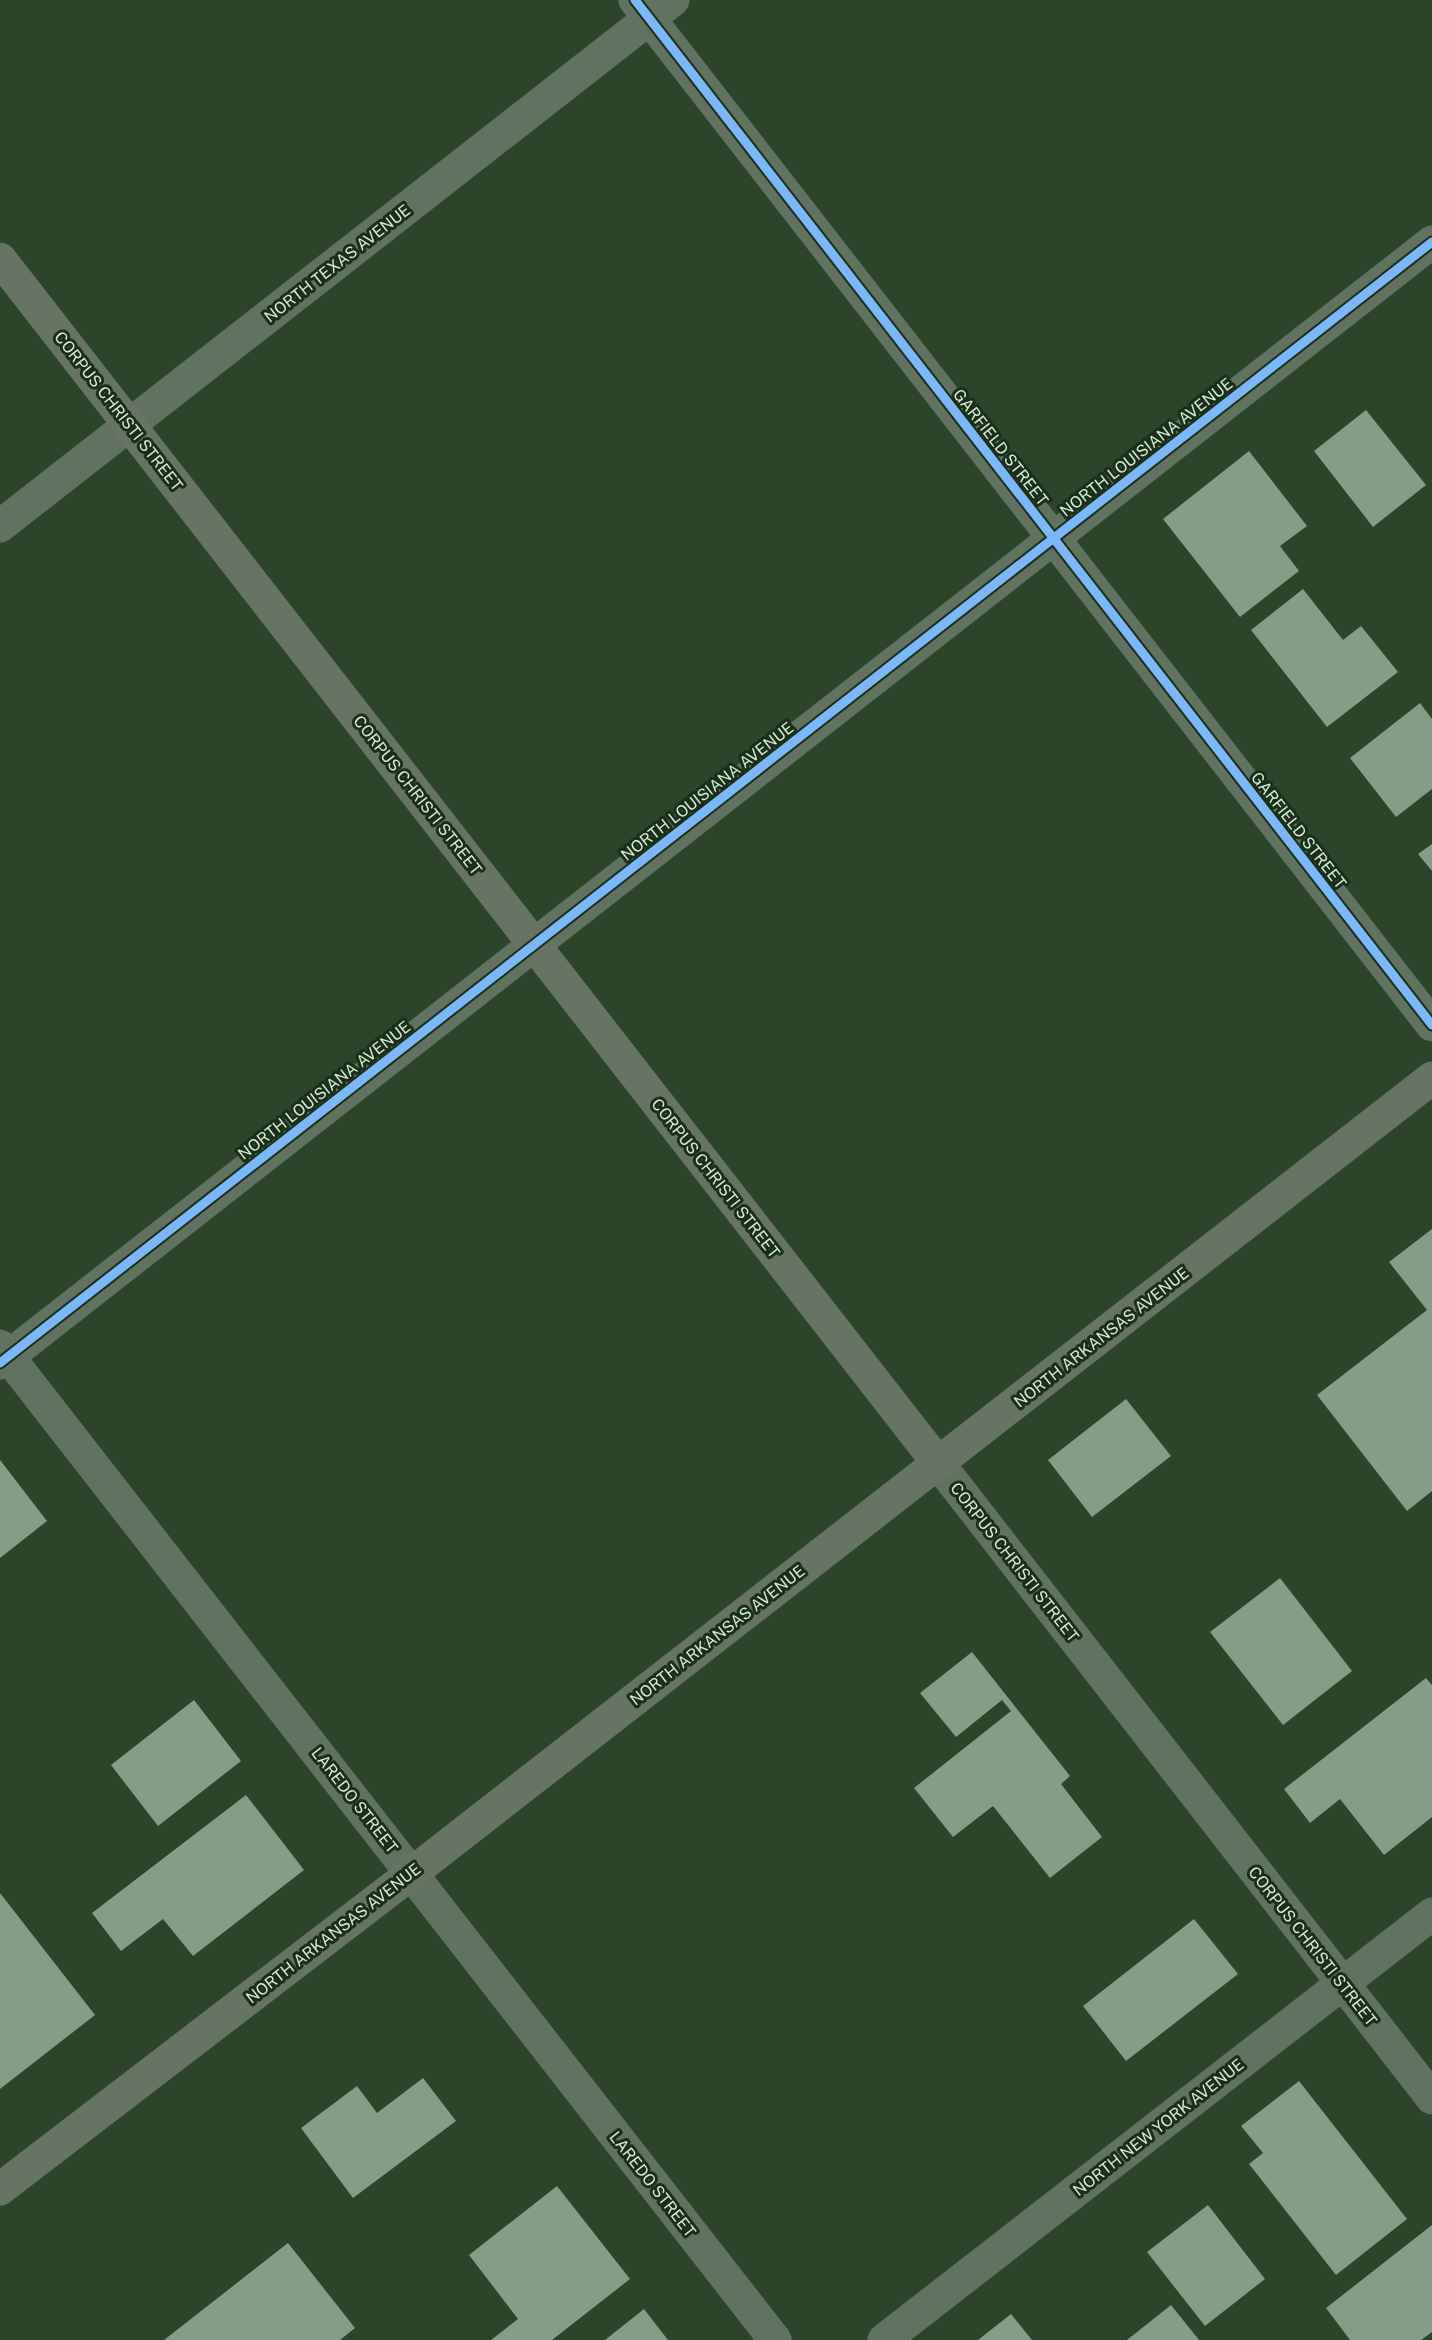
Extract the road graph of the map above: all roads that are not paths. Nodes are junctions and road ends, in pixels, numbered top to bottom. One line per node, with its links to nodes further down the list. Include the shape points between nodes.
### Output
1 (652, 6): 4 (street, NORTH TEXAS AVENUE); 6 (street, GARFIELD STREET)
2 (1432, 242): 6 (street, NORTH LOUISIANA AVENUE)
3 (0, 259): 4 (main road, CORPUS CHRISTI STREET)
4 (129, 425): 5 (street, NORTH TEXAS AVENUE); 7 (main road, CORPUS CHRISTI STREET)
5 (0, 526)
6 (1053, 538): 7 (street, NORTH LOUISIANA AVENUE); 8 (street, GARFIELD STREET)
7 (534, 945): 10 (street, NORTH LOUISIANA AVENUE); 11 (main road, CORPUS CHRISTI STREET)
8 (1432, 1025)
9 (1432, 1078): 11 (main road, NORTH ARKANSAS AVENUE)
10 (3, 1355): 12 (street, LAREDO STREET)
11 (938, 1463): 12 (main road, NORTH ARKANSAS AVENUE); 14 (street, CORPUS CHRISTI STREET)
12 (412, 1873): 16 (main road, NORTH ARKANSAS AVENUE); 17 (street, LAREDO STREET)
13 (1432, 1914): 14 (street, NORTH NEW YORK AVENUE)
14 (1342, 1983): 15 (street, CORPUS CHRISTI STREET); 18 (street, NORTH NEW YORK AVENUE)
15 (1432, 2098)
16 (0, 2189)
17 (775, 2340)
18 (884, 2340)

